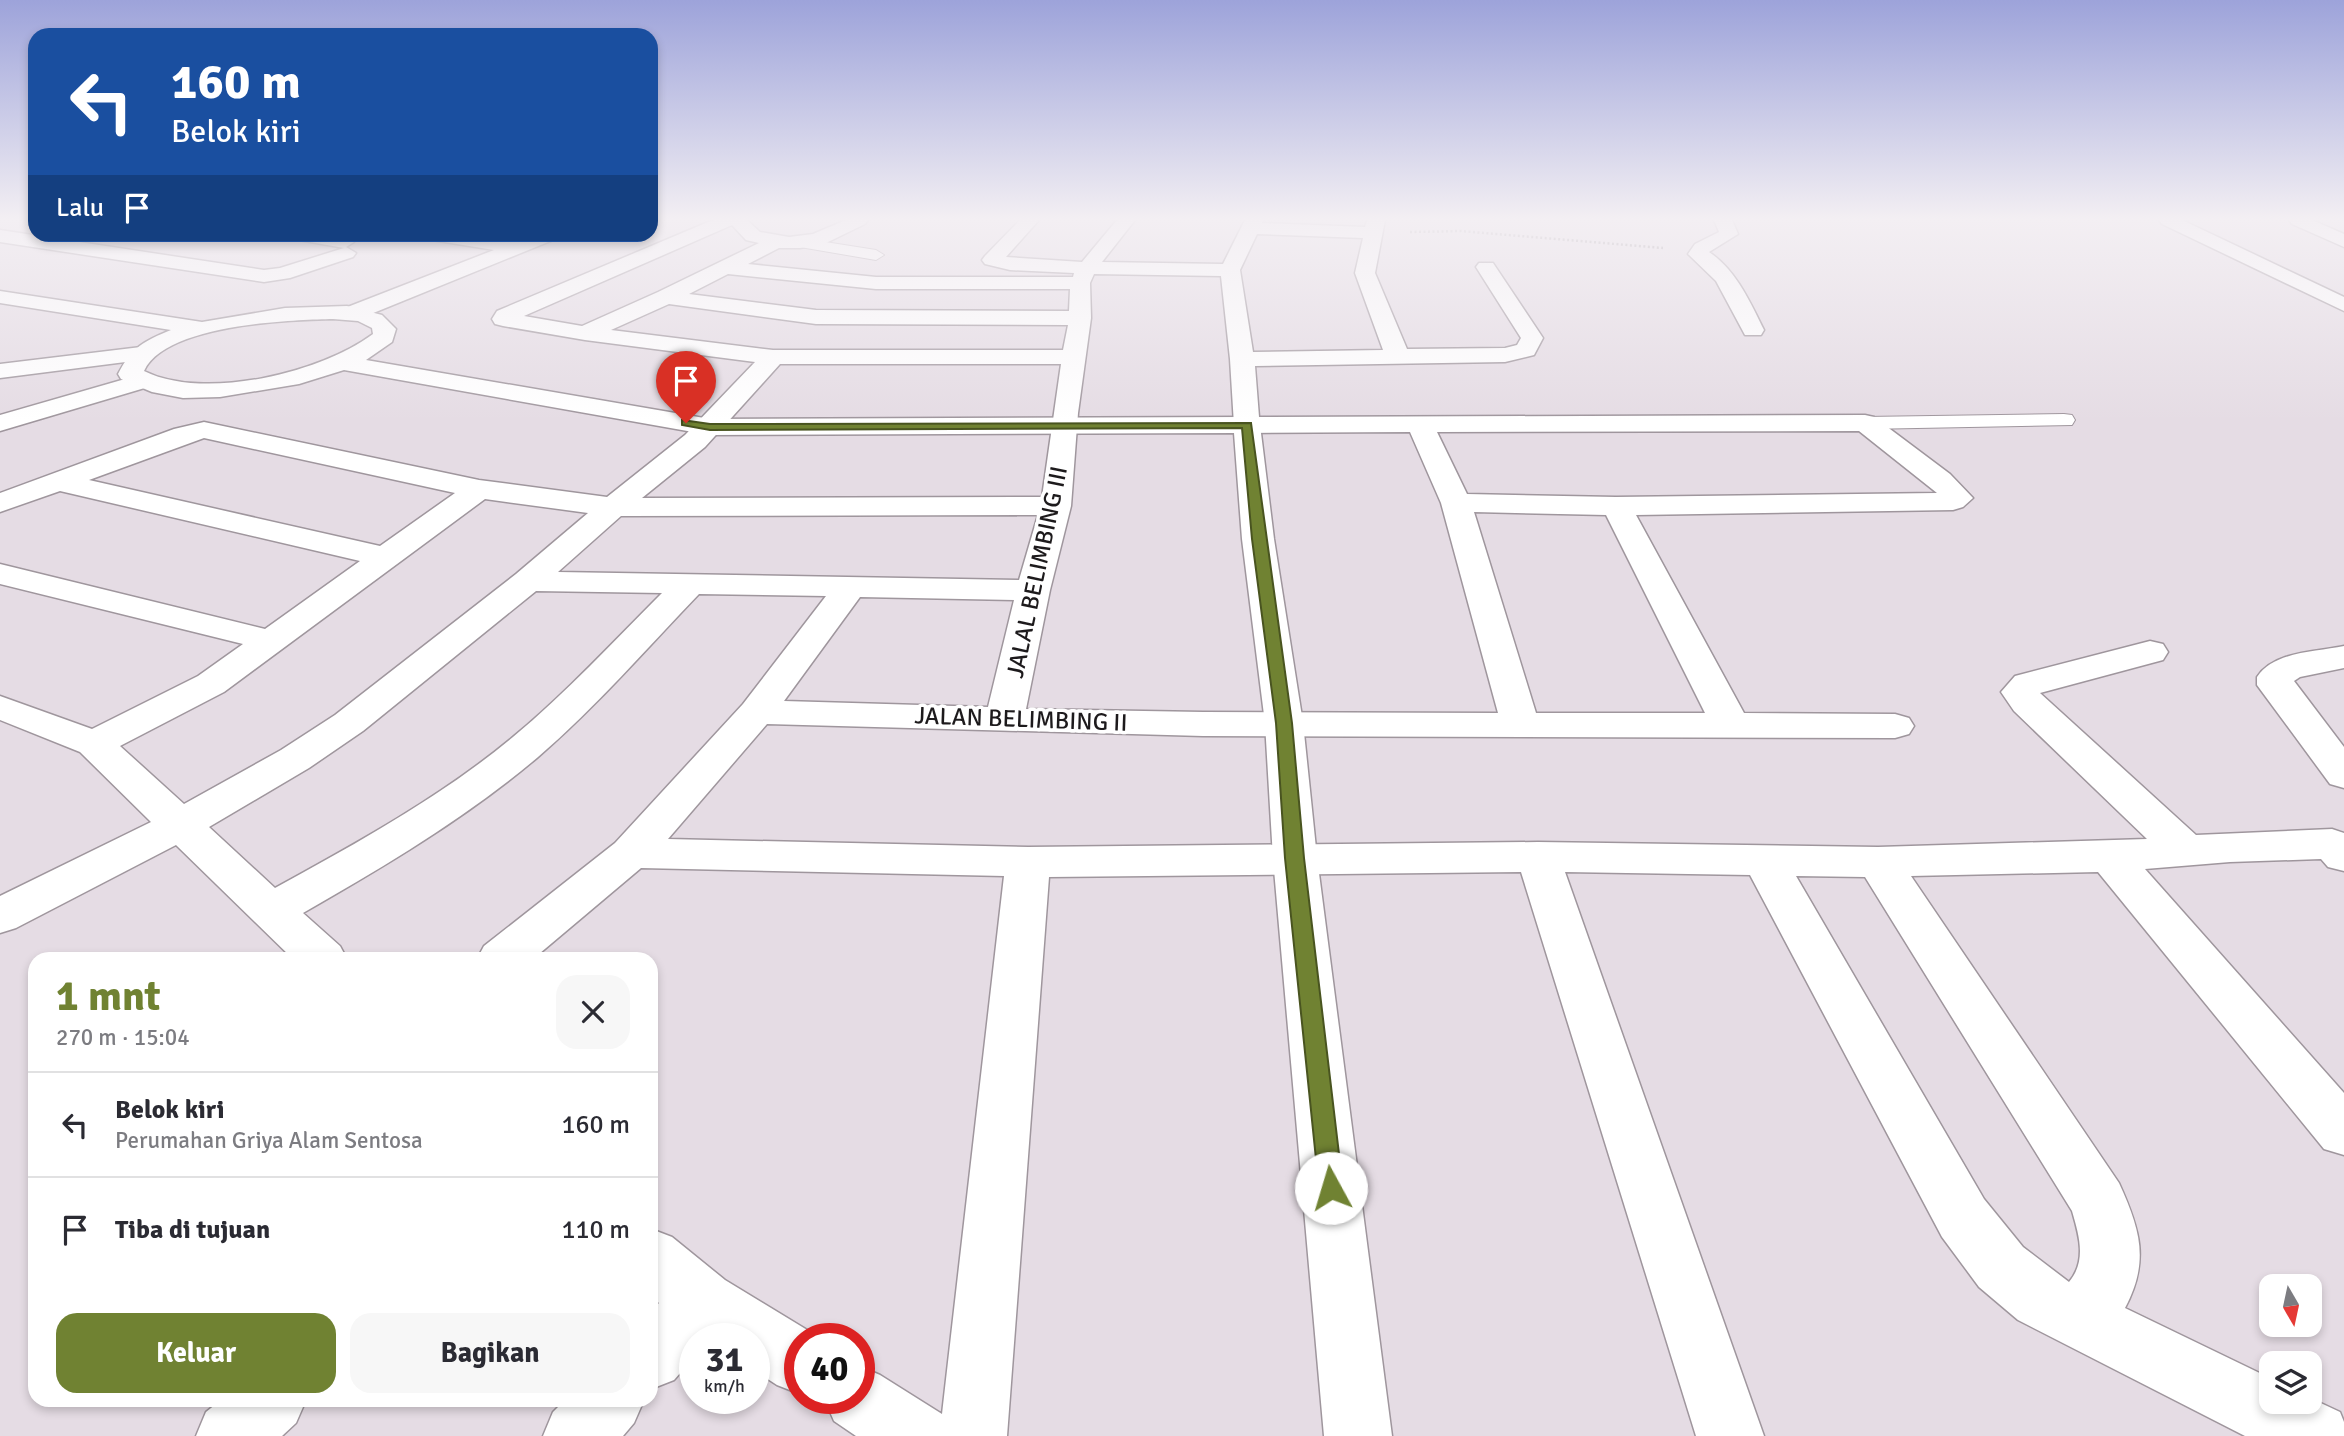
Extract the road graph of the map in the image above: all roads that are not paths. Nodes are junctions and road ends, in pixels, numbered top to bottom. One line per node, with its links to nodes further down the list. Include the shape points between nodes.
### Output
1 (419, 287): 15 (street)
2 (576, 287): 19 (street, via 503,319)
3 (687, 287): 13 (street)
4 (1082, 287): 16 (street, JALAL BELIMBING III)
5 (1232, 287): 24 (street)
6 (1371, 287): 23 (street)
7 (1499, 287): 23 (street, via 1532,338 1526,350 1505,355)
8 (1730, 287): 18 (street)
9 (2308, 287): 10 (street)
10 (2314, 290): 11 (street); 14 (street)
11 (2344, 290)
12 (0, 297): 17 (street)
13 (666, 297): 16 (street, via 816,317); 19 (street)
14 (2344, 305)
15 (353, 313): 17 (street, via 283,313); 25 (street, via 380,322 384,337)
16 (1080, 318): 22 (street, JALAL BELIMBING III)
17 (201, 329): 20 (street)
18 (1753, 330)
19 (585, 333): 21 (street)
20 (141, 355): 26 (street); 27 (street, via 131,365 130,374)
21 (773, 357): 22 (street); 34 (street)
22 (1073, 357): 32 (street, JALAL BELIMBING III)
23 (1398, 357): 24 (street)
24 (1242, 359): 33 (street)
25 (343, 363): 27 (street, via 229,389 160,388); 34 (street)
26 (0, 371)
27 (139, 382): 29 (street)
28 (2064, 420): 30 (lane)
29 (0, 423)
30 (1865, 423): 31 (street); 40 (street, via 1958,498)
31 (1420, 424): 33 (street); 38 (street)
32 (1064, 425): 33 (street); 34 (street); 39 (street, JALAL BELIMBING III)
33 (1247, 425): 54 (street)
34 (710, 427): 41 (street)
35 (59, 482): 36 (street, via 184,435 210,430); 37 (street); 42 (street)
36 (479, 489): 41 (street); 42 (street)
37 (0, 503)
38 (1455, 503): 40 (street); 56 (street)
39 (1056, 506): 41 (street); 47 (street, JALAL BELIMBING III)
40 (1616, 506): 55 (street)
41 (613, 507): 44 (street)
42 (386, 557): 48 (street)
43 (0, 574): 48 (street)
44 (528, 581): 45 (street); 60 (street, via 349,723)
45 (689, 585): 46 (street); 70 (street, via 504,765 380,849)
46 (850, 589): 47 (street); 52 (street)
47 (1033, 590): 53 (street, JALAL BELIMBING III)
48 (268, 640): 58 (street, via 211,684)
49 (2151, 652): 62 (street, via 2028,684 2020,692)
50 (2344, 657): 59 (street, via 2288,668 2275,677 2276,685)
51 (0, 707): 58 (street)
52 (757, 712): 53 (street, JALAN BELIMBING II); 63 (street)
53 (1005, 718): 54 (street, JALAN BELIMBING II)
54 (1284, 723): 56 (street, JALAN BELIMBING II); 65 (street)
55 (1730, 723): 56 (street, JALAN BELIMBING II); 57 (street, JALAN BELIMBING II)
56 (1521, 726)
57 (1895, 726)
58 (94, 744): 60 (street)
59 (2344, 775)
60 (178, 826): 70 (street); 71 (street)
61 (2340, 848): 62 (street)
62 (2186, 851): 66 (street)
63 (631, 853): 68 (street); 73 (street)
64 (1538, 857): 65 (street); 67 (street); 88 (street)
65 (1294, 858): 68 (street); 87 (street)
66 (2110, 858): 69 (street); 74 (street)
67 (1764, 859): 69 (street); 77 (street, via 1963,1219 2001,1267 2040,1299)
68 (1028, 862): 86 (street)
69 (1878, 862): 77 (street, via 2098,1201 2109,1231 2106,1282)
70 (272, 910): 72 (street)
71 (0, 916)
72 (316, 952)
73 (510, 952)
74 (2344, 1132)
75 (658, 1263): 76 (street)
76 (703, 1301): 78 (street); 79 (street)
77 (2078, 1318): 89 (street)
78 (658, 1349)
79 (784, 1352)
80 (265, 1407): 83 (street)
81 (605, 1407): 84 (street)
82 (875, 1409): 85 (street)
83 (230, 1436)
84 (578, 1436)
85 (917, 1436)
86 (972, 1436)
87 (1358, 1436)
88 (1730, 1436)
89 (2316, 1436)

